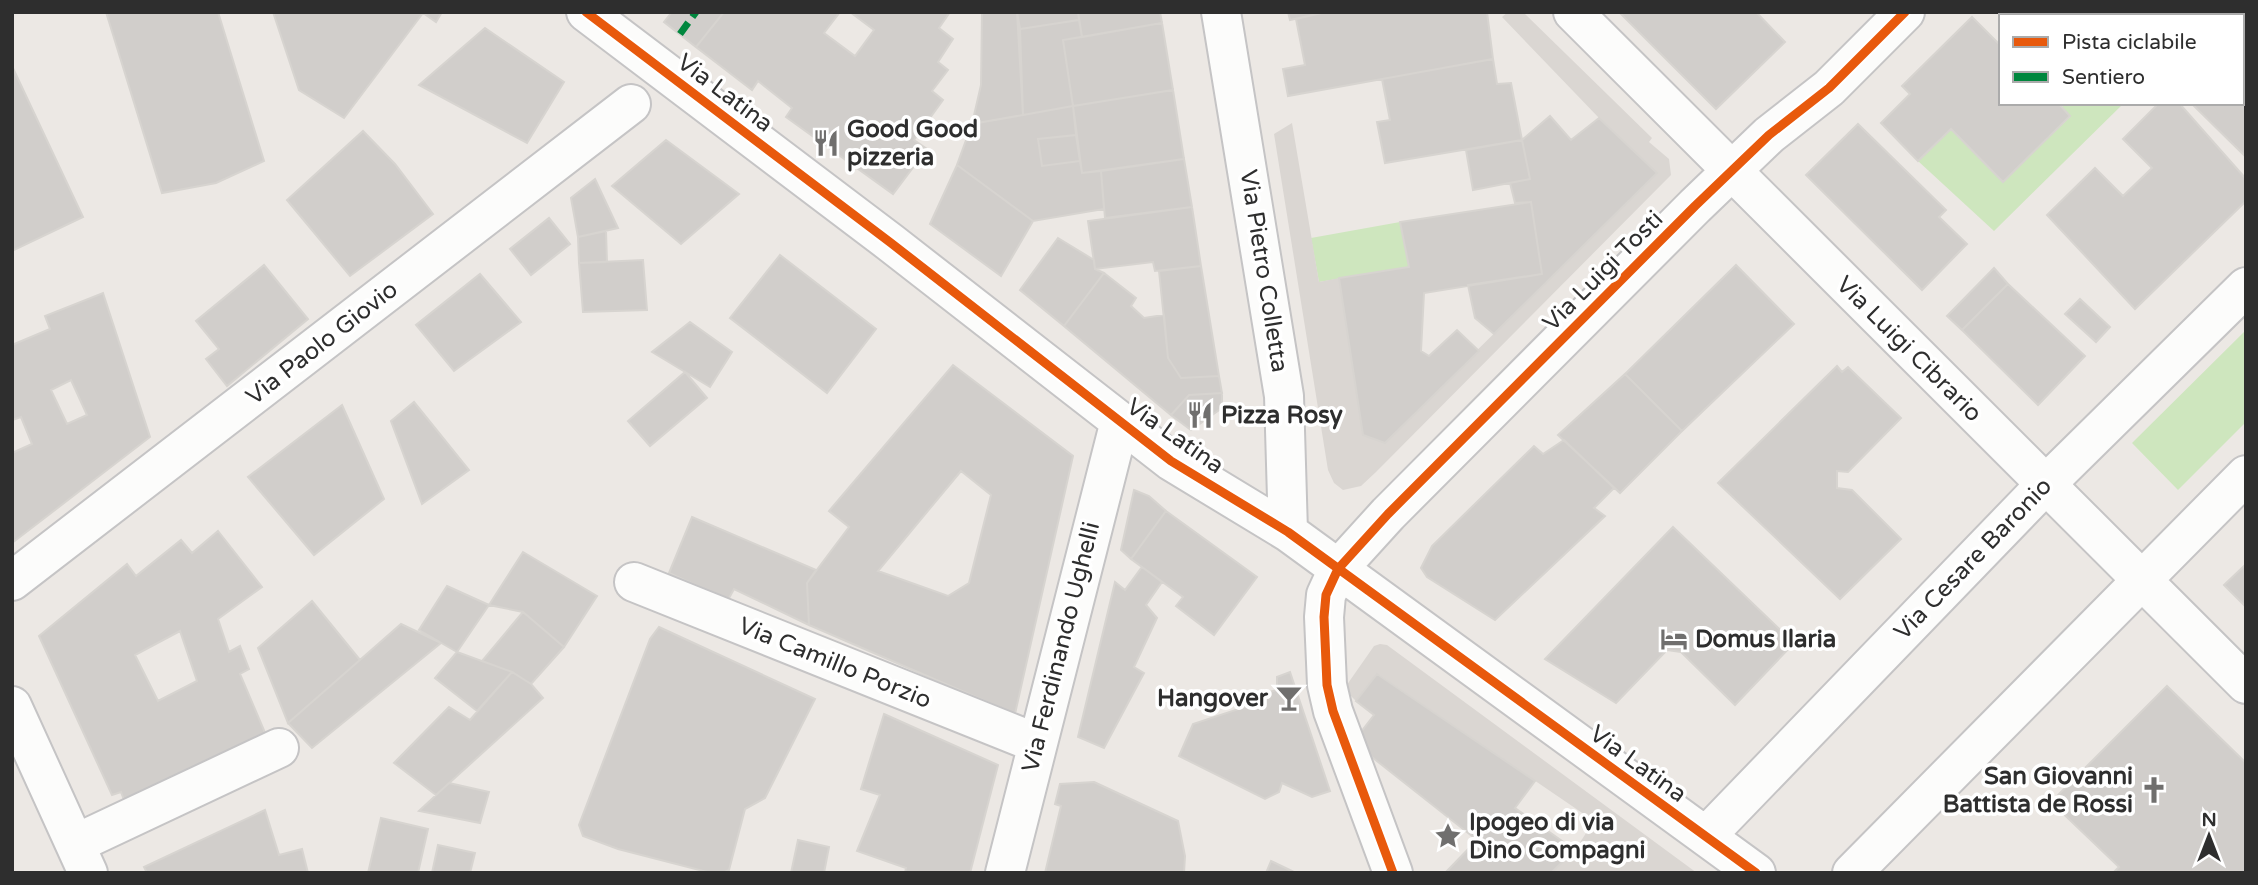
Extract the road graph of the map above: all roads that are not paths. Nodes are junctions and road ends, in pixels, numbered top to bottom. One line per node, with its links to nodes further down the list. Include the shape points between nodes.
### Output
1 (586, 12): 8 (street, Via Latina)
2 (1221, 12): 11 (street, Via Pietro Colletta, via 1284,396)
3 (1573, 12): 6 (street, Via Luigi Cibrario)
4 (1905, 12): 6 (street, Via Luigi Tosti, via 1829,88)
5 (631, 104): 14 (street, Via Paolo Giovio)
6 (1732, 171): 10 (street, Via Luigi Cibrario); 12 (street, Via Luigi Tosti)
7 (2246, 287): 10 (street, Via Cesare Baronio)
8 (1120, 421): 11 (street, Via Latina, via 1171,461); 18 (street, Via Ferdinando Ughelli)
9 (2246, 475): 13 (street)
10 (2046, 484): 13 (street, Via Luigi Cibrario); 20 (street, Via Cesare Baronio)
11 (1288, 532): 12 (street, Via Latina)
12 (1338, 569): 20 (street, Via Latina); 23 (street, via 1325,604 1327,685)
13 (2141, 578): 16 (street, Via Luigi Cibrario); 25 (street)
14 (12, 581)
15 (634, 582): 18 (street, Via Camillo Porzio)
16 (2246, 684)
17 (12, 706): 21 (street)
18 (1036, 743): 22 (street, Via Ferdinando Ughelli)
19 (279, 748): 21 (street)
20 (1706, 836): 24 (street, Via Latina)
21 (82, 858)
22 (1005, 873)
23 (1393, 873)
24 (1756, 873)
25 (1852, 873)

